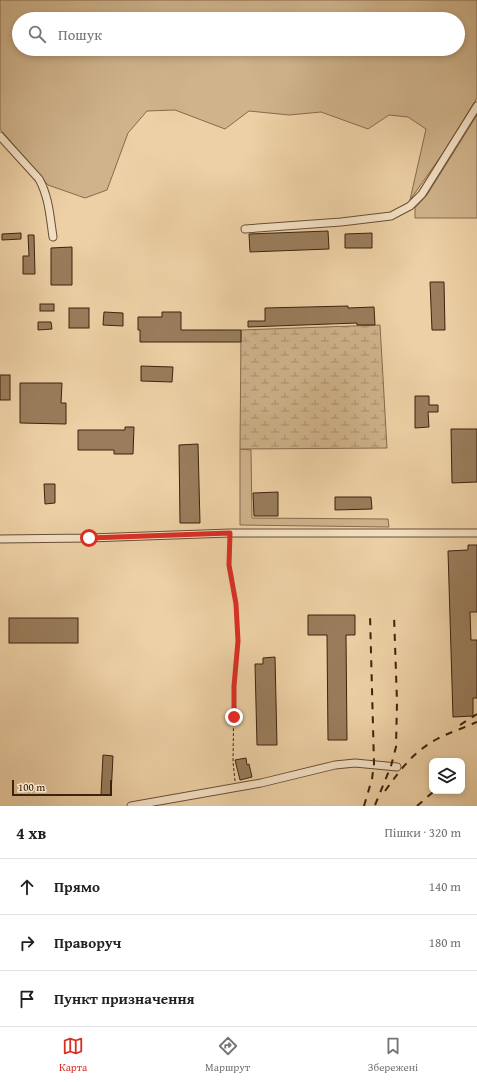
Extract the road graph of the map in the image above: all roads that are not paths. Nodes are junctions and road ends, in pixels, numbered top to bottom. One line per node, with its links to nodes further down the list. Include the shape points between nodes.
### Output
1 (477, 106): 3 (street, via 422,194 410,206 391,216)
2 (0, 136): 4 (street, via 44,188)
3 (245, 229)
4 (53, 237)
5 (477, 533): 6 (street, via 230,533)
6 (0, 540)
7 (397, 767): 8 (street, via 355,763 335,765 261,783)
8 (131, 806)

